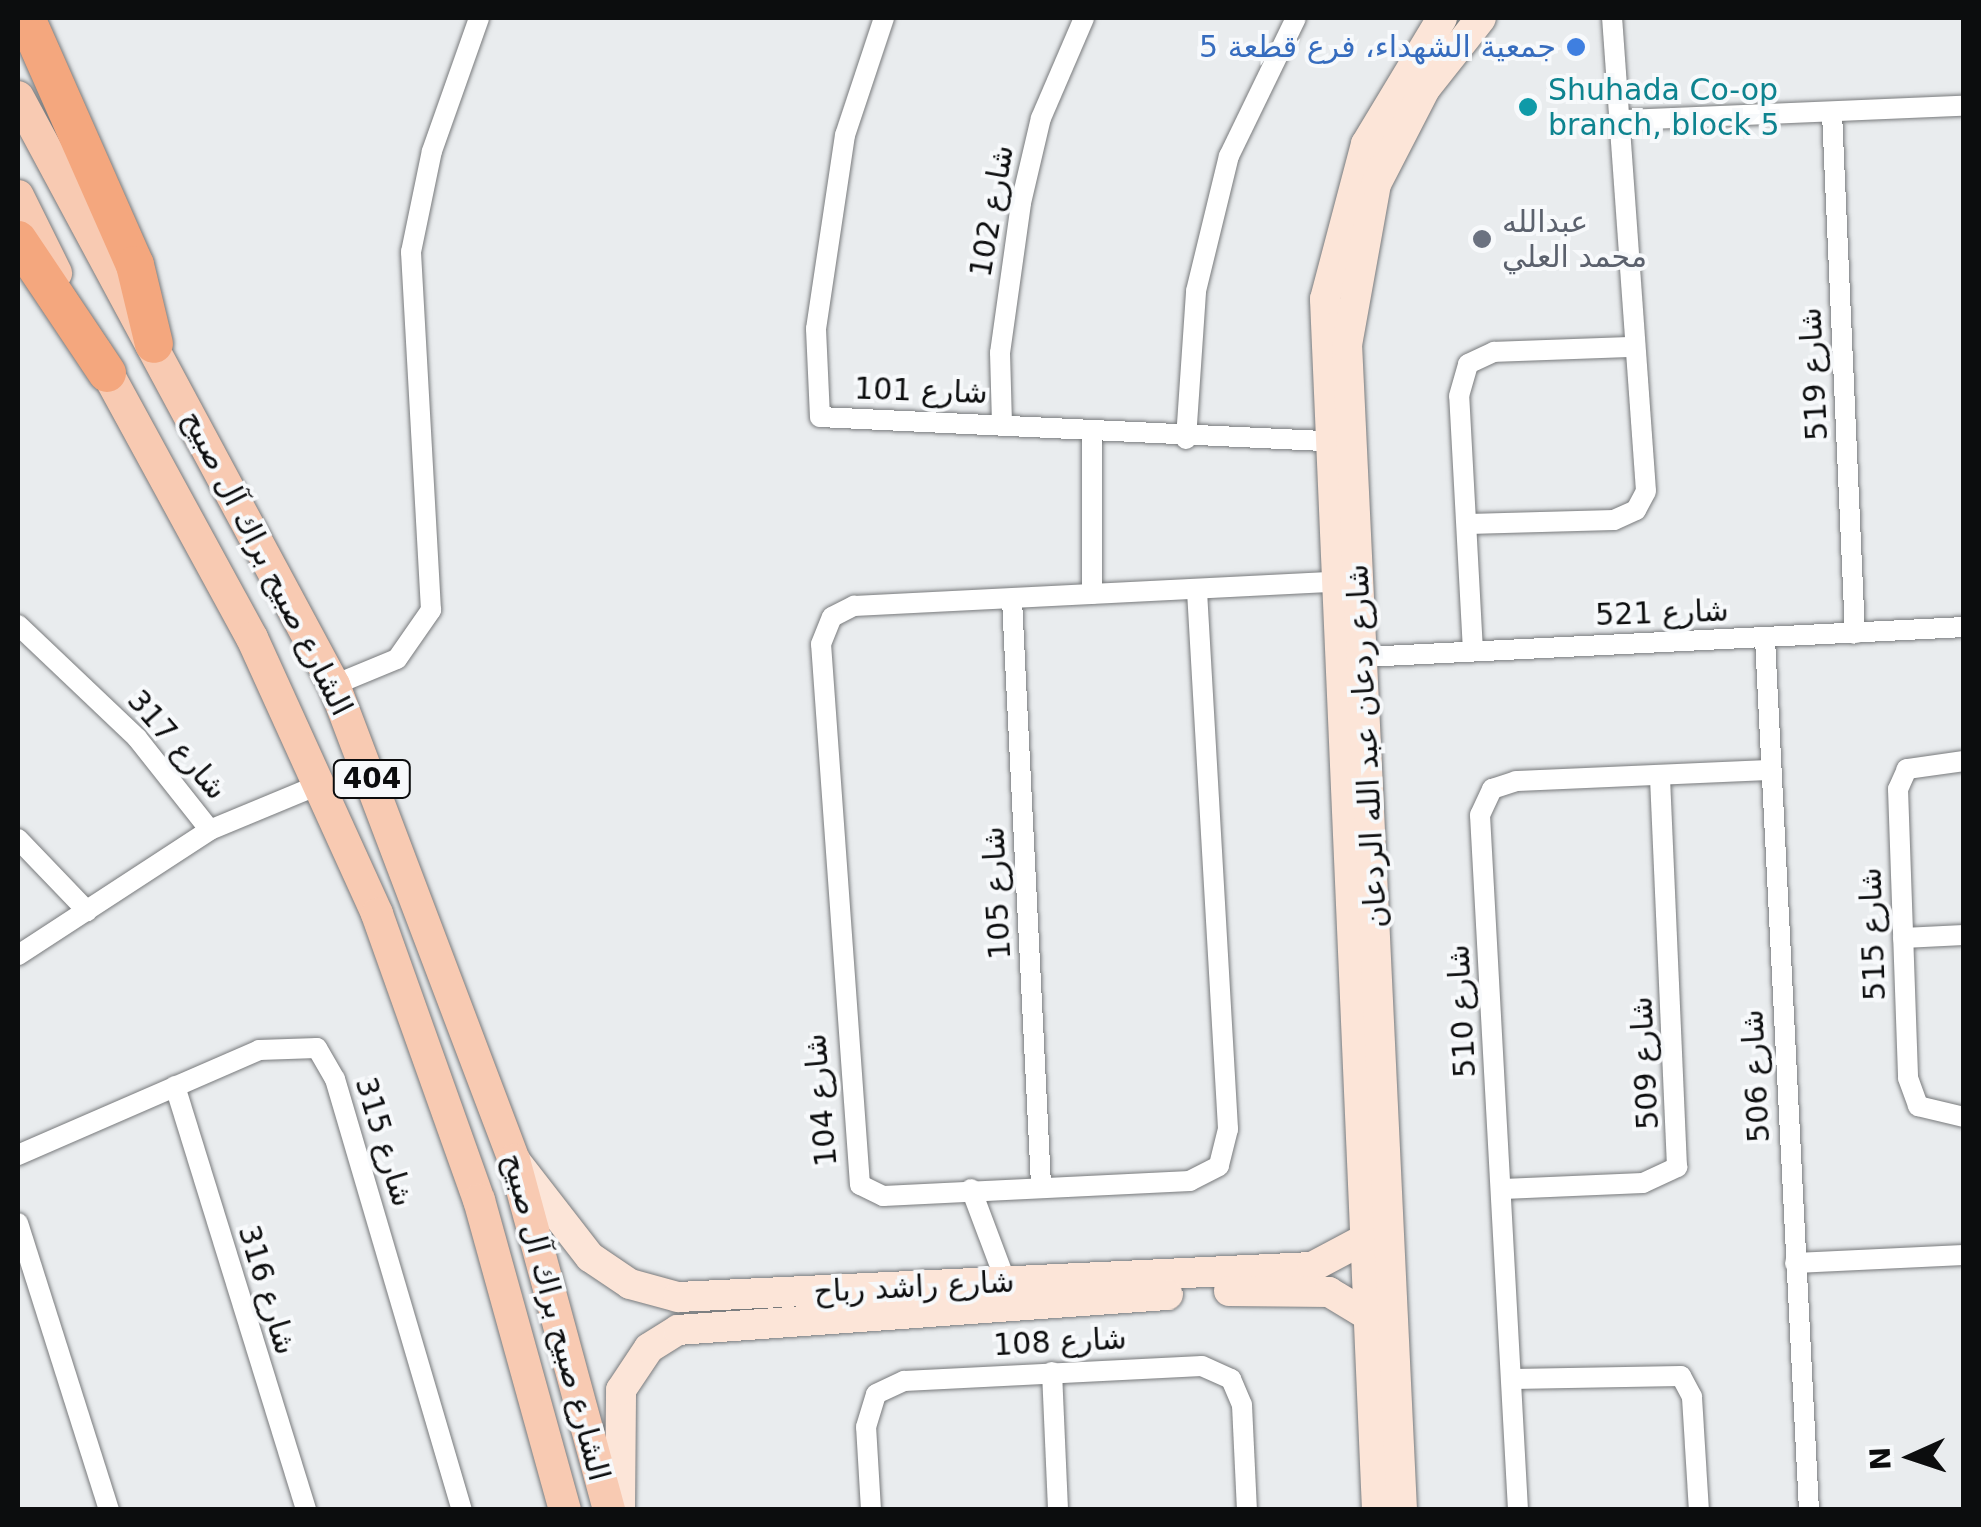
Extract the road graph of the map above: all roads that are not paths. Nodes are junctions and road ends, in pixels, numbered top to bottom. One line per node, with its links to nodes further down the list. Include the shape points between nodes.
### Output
1 (26, 18): 16 (highway, via 136,265)
2 (479, 18): 34 (street, via 432,151 410,252 431,610 397,659)
3 (884, 18): 19 (street, شارع 101, via 845,135 816,329 820,417)
4 (1084, 18): 19 (street, شارع 102, via 1041,118 1021,203 1000,353)
5 (1296, 18): 21 (street, via 1229,156 1196,291)
6 (1442, 18): 14 (street, شارع ردعان عبد الله الردعان, via 1387,98)
7 (1480, 18): 14 (street, شارع ردعان عبد الله الردعان, via 1395,139)
8 (1612, 18): 12 (street)
9 (18, 97): 16 (main road, الشارع صبيح براك آل صبيح / 404)
10 (1964, 106): 11 (street)
11 (1832, 114): 12 (street); 30 (street, شارع 519)
12 (1624, 120): 17 (street)
13 (18, 196): 18 (main road, الشارع صبيح براك آل صبيح / 404)
14 (1350, 229): 22 (street, شارع ردعان عبد الله الردعان, via 1324,298)
15 (18, 240): 18 (highway)
16 (154, 344): 34 (main road, الشارع صبيح براك آل صبيح / 404)
17 (1634, 347): 23 (street, via 1494,352 1468,364 1459,396); 23 (street, via 1646,490 1636,510 1614,520)
18 (107, 373): 38 (main road, الشارع صبيح براك آل صبيح / 404, via 252,638)
19 (1002, 424): 20 (street, شارع 101)
20 (1092, 435): 21 (street, شارع 101); 26 (street)
21 (1186, 439): 22 (street, شارع 101)
22 (1338, 442): 24 (street, شارع ردعان عبد الله الردعان); 33 (street, شارع ردعان عبد الله الردعان)
23 (1468, 524): 32 (street)
24 (1333, 582): 25 (street, شارع 104); 53 (street, شارع ردعان عبد الله الردعان)
25 (1198, 591): 26 (street, شارع 104); 49 (street, شارع 104, via 1228,1129 1219,1166 1190,1181)
26 (1092, 594): 27 (street, شارع 104)
27 (1012, 600): 49 (street, شارع 105); 50 (street, شارع 104, via 854,606 832,618 820,644 853,1163 860,1186 882,1196)
28 (18, 625): 39 (street, شارع 317, via 137,738)
29 (1964, 627): 30 (street, شارع 521)
30 (1856, 633): 31 (street, شارع 521)
31 (1766, 639): 32 (street, شارع 521); 36 (street, شارع 506)
32 (1474, 651): 33 (street, شارع 521)
33 (1364, 657): 71 (street, شارع ردعان عبد الله الردعان)
34 (334, 685): 48 (main road, الشارع صبيح براك آل صبيح / 404)
35 (1964, 761): 43 (street, شارع 515, via 1907,770 1898,789)
36 (1770, 770): 37 (street, شارع 510); 55 (street, شارع 506)
37 (1660, 776): 51 (street, شارع 509, via 1677,1167 1643,1183); 51 (street, شارع 510, via 1516,781 1492,789 1480,815)
38 (318, 785): 39 (street); 64 (main road, الشارع صبيح براك آل صبيح / 404, via 430,1056)
39 (210, 830): 41 (street, شارع 317)
40 (18, 839): 41 (street)
41 (87, 911): 44 (street, شارع 317)
42 (1964, 936): 43 (street)
43 (1903, 938): 46 (street, شارع 515, via 1908,1078 1918,1106)
44 (18, 955)
45 (175, 1086): 47 (street, شارع 315); 62 (street, شارع 316); 63 (street, شارع 315, via 259,1050 317,1048 335,1079)
46 (1964, 1118)
47 (18, 1155)
48 (514, 1160): 57 (street, شارع راشد رباح, via 590,1257 653,1293); 65 (main road, الشارع صبيح براك آل صبيح / 404)
49 (1041, 1184): 50 (street, شارع 104)
50 (971, 1189): 57 (street)
51 (1502, 1190): 60 (street, شارع 510)
52 (18, 1223): 61 (street)
53 (1364, 1240): 56 (street, شارع راشد رباح); 58 (street, شارع ردعان عبد الله الردعان)
54 (1964, 1255): 55 (street)
55 (1795, 1263): 74 (street, شارع 506)
56 (1313, 1278): 57 (street, شارع راشد رباح); 58 (street, شارع راشد رباح); 66 (street, شارع راشد رباح, via 678,1330 649,1348 621,1390)
57 (1006, 1282)
58 (1367, 1316): 70 (street, شارع ردعان عبد الله الردعان)
59 (1052, 1372): 67 (street, شارع 108, via 904,1381 876,1394 866,1427); 68 (street); 69 (street, شارع 108, via 1202,1366 1225,1374 1242,1406)
60 (1513, 1378): 72 (street, شارع 510); 73 (street, via 1682,1376 1692,1397)
61 (109, 1510)
62 (306, 1510)
63 (462, 1510)
64 (565, 1510)
65 (609, 1510)
66 (620, 1510)
67 (870, 1510)
68 (1058, 1510)
69 (1247, 1510)
70 (1377, 1510)
71 (1402, 1510)
72 (1518, 1510)
73 (1698, 1510)
74 (1808, 1510)

